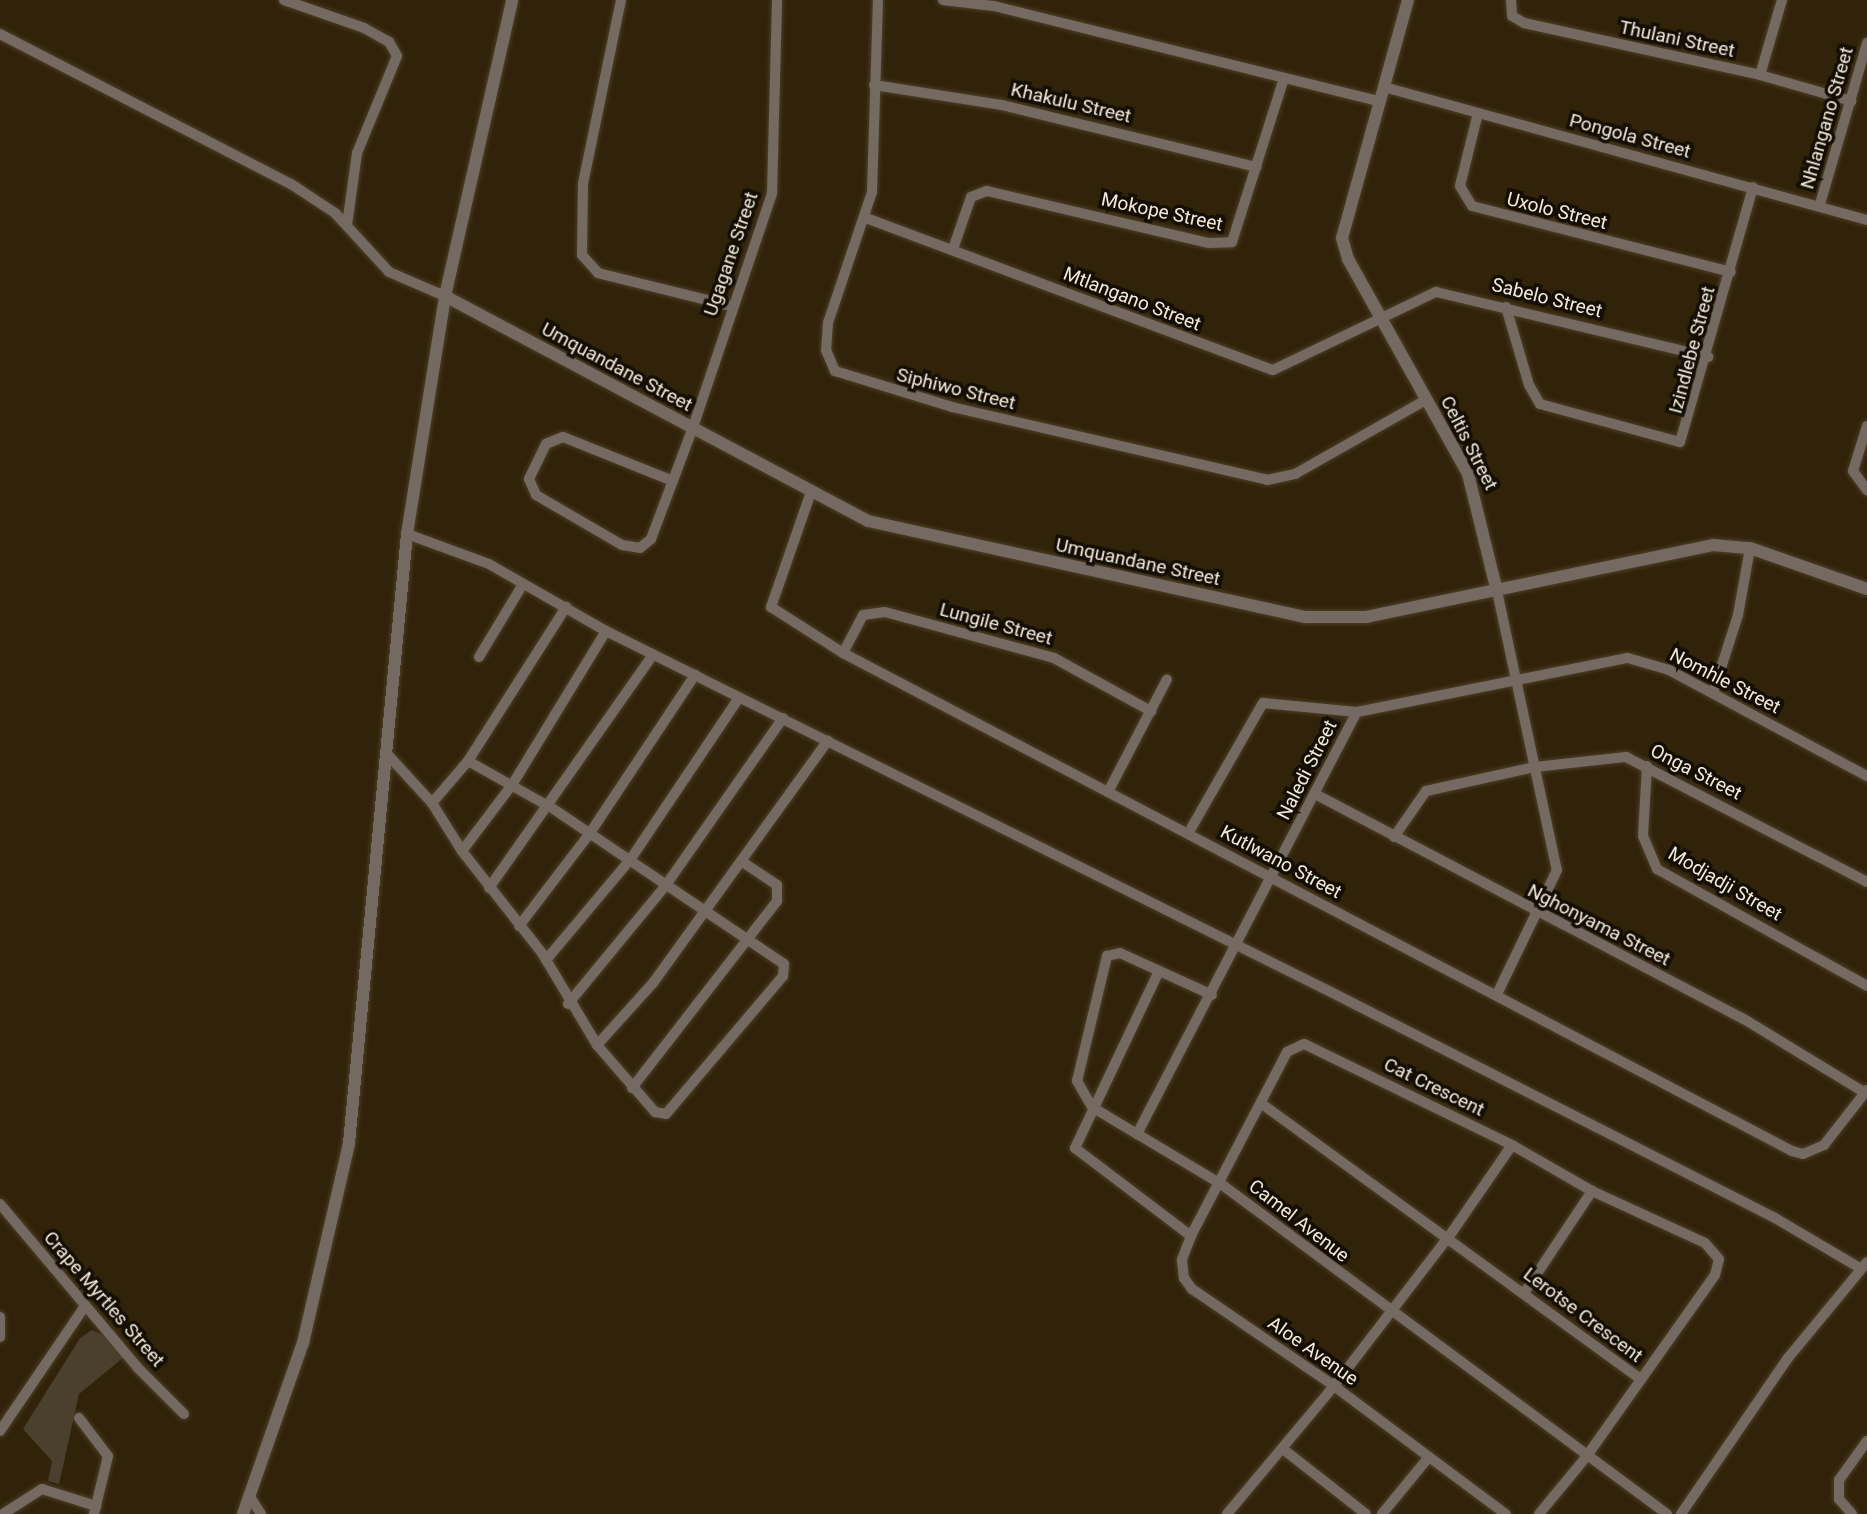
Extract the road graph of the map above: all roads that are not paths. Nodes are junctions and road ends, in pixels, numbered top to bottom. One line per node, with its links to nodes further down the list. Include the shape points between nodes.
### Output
1 (284, 0): 24 (street, via 364,28 389,42 397,56 357,153)
2 (512, 0): 27 (street)
3 (621, 0): 28 (street, via 583,183 582,255 598,273)
4 (777, 0): 28 (street, Ugagane Street, via 773,185)
5 (878, 0): 14 (street, Siphiwo Street)
6 (943, 0): 13 (street, via 994,6)
7 (1408, 0): 15 (street, Celtis Street)
8 (1511, 0): 12 (street, Thulani Street, via 1512,16 1524,23)
9 (1782, 0): 12 (street)
10 (0, 34): 24 (street, via 279,177)
11 (1867, 43): 17 (street, Nhlangano Street)
12 (1760, 75): 17 (street, Thulani Street)
13 (1284, 78): 16 (street); 19 (street, Mokope Street)
14 (874, 85): 19 (street, Khakulu Street, via 1002,105); 22 (street, Siphiwo Street, via 874,172)
15 (1384, 87): 16 (street, Celtis Street); 18 (street, Pongola Street)
16 (1379, 101): 30 (street, Celtis Street, via 1342,239)
17 (1851, 101): 21 (street, Nhlangano Street)
18 (1478, 113): 20 (street, Pongola Street); 26 (street, Uxolo Street, via 1460,186 1463,199 1472,206)
19 (1257, 167): 25 (street, Mokope Street, via 1239,234 1228,244 987,191 971,197)
20 (1752, 187): 21 (street, Pongola Street); 26 (street, Izindlebe Street)
21 (1820, 204): 23 (street, Pongola Street)
22 (866, 218): 25 (street, Mtlangano Street); 32 (street, Siphiwo Street, via 833,304 826,340 835,371 860,383 1267,480 1295,474)
23 (1867, 220)
24 (347, 225): 27 (street, via 389,272)
25 (953, 249): 30 (street, Mtlangano Street, via 1273,370)
26 (1731, 272): 31 (street, Izindlebe Street)
27 (445, 296): 34 (street, Umquandane Street); 38 (street)
28 (731, 306): 34 (street, Ugagane Street)
29 (1506, 307): 30 (street, Sabelo Street, via 1436,292); 31 (street, Sabelo Street); 31 (street, Izindlebe Street, via 1529,385 1540,404 1673,443 1685,437)
30 (1381, 317): 32 (street, Celtis Street)
31 (1708, 357)
32 (1426, 400): 42 (street, Celtis Street, via 1475,491)
33 (1867, 426): 36 (street, via 1853,471)
34 (692, 430): 35 (street, Ugagane Street); 37 (street, Umquandane Street)
35 (673, 481): 35 (street, Ugagane Street, via 648,544 635,548 536,495 529,479 546,444 563,437)
36 (1867, 490)
37 (810, 495): 42 (street, Umquandane Street, via 899,531 1306,617 1366,617); 45 (street, Kutlwano Street, via 771,607)
38 (407, 534): 40 (street, via 469,554); 57 (street)
39 (1750, 548): 41 (street, Umquandane Street); 42 (street, Umquandane Street, via 1695,546); 51 (street, via 1738,615)
40 (523, 583): 43 (street); 47 (street)
41 (1867, 589)
42 (1497, 590): 49 (street, Celtis Street)
43 (566, 607): 44 (street); 58 (street)
44 (606, 631): 46 (street); 62 (street)
45 (843, 653): 53 (street, Lungile Street, via 863,615 885,612 1054,658); 63 (street, Kutlwano Street)
46 (653, 655): 48 (street); 66 (street)
47 (479, 657)
48 (695, 675): 52 (street); 68 (street)
49 (1517, 677): 51 (street, Nomhle Street, via 1628,658 1670,670); 54 (street, Naledi Street); 60 (street, Celtis Street)
50 (1167, 679): 53 (street)
51 (1713, 693): 61 (street, Nomhle Street)
52 (739, 698): 55 (street); 71 (street)
53 (1151, 711): 63 (street)
54 (1357, 712): 64 (street, Naledi Street); 67 (street, via 1263,703)
55 (783, 718): 56 (street); 75 (street)
56 (828, 740): 72 (street); 81 (street)
57 (388, 755): 65 (street); 115 (street, via 349,1143 303,1343)
58 (468, 761): 62 (street); 65 (street)
59 (1647, 766): 60 (street, Onga Street, via 1610,756); 74 (street, Onga Street); 84 (street, Modjadji Street, via 1643,836 1657,869)
60 (1535, 767): 69 (street, Onga Street, via 1426,791); 78 (street, Celtis Street, via 1557,870)
61 (1867, 776)
62 (512, 785): 66 (street); 70 (street)
63 (1108, 792): 67 (street, Kutlwano Street)
64 (1315, 794): 69 (street, Nghonyama Street); 73 (street, Naledi Street)
65 (432, 803): 70 (street)
66 (550, 807): 68 (street); 76 (street)
67 (1189, 832): 73 (street, Kutlwano Street)
68 (590, 833): 71 (street); 79 (street)
69 (1394, 837): 78 (street, Nghonyama Street)
70 (461, 851): 76 (street)
71 (630, 860): 75 (street); 82 (street)
72 (741, 861): 77 (street); 80 (street, via 774,882 780,892)
73 (1270, 878): 81 (street); 85 (street, Kutlwano Street)
74 (1867, 881)
75 (666, 885): 77 (street); 87 (street)
76 (489, 888): 79 (street)
77 (705, 911): 80 (street); 88 (street, via 638,1001)
78 (1539, 915): 85 (street, Celtis Street); 90 (street, Nghonyama Street, via 1744,1018)
79 (519, 926): 82 (street)
80 (748, 940): 89 (street); 89 (street, via 782,961 783,976 667,1114 658,1114)
81 (1236, 945): 86 (street); 100 (street)
82 (546, 960): 87 (street)
83 (1159, 971): 86 (street); 92 (street); 92 (street, via 1117,953 1104,962 1077,1071 1079,1090)
84 (1867, 986)
85 (1497, 994): 90 (street, Kutlwano Street, via 1803,1154 1824,1145)
86 (1212, 995): 93 (street)
87 (568, 1004): 88 (street)
88 (597, 1045): 89 (street)
89 (632, 1088)
90 (1866, 1092)
91 (1262, 1104): 94 (street, Cat Crescent, via 1287,1052 1304,1044); 95 (street, Cat Crescent); 99 (street, Lerotse Crescent)
92 (1092, 1107): 93 (street, Camel Avenue); 98 (street, via 1076,1139 1077,1153)
93 (1137, 1134): 95 (street, Camel Avenue)
94 (1512, 1145): 96 (street, Lerotse Crescent); 99 (street)
95 (1221, 1184): 98 (street, Aloe Avenue); 103 (street, Camel Avenue)
96 (1592, 1191): 101 (street); 106 (street, Lerotse Crescent, via 1692,1236 1719,1259 1714,1275)
97 (0, 1204): 102 (street, Crape Myrtles Street)
98 (1191, 1236): 107 (street, Aloe Avenue, via 1182,1260 1184,1278 1192,1289)
99 (1450, 1236): 101 (street, Lerotse Crescent); 103 (street)
100 (1863, 1265): 126 (street, via 1788,1358)
101 (1524, 1293): 106 (street, Lerotse Crescent)
102 (85, 1306): 108 (street, Crape Myrtles Street); 110 (street)
103 (1388, 1312): 107 (street); 113 (street, Camel Avenue)
104 (0, 1317): 105 (street)
105 (0, 1337)
106 (1641, 1380): 113 (street)
107 (1334, 1386): 112 (street); 114 (street, Aloe Avenue)
108 (184, 1414)
109 (79, 1418): 116 (street, via 108,1457)
110 (0, 1431)
111 (1867, 1441): 127 (street, via 1839,1480 1839,1499)
112 (1283, 1449): 120 (street); 121 (street)
113 (1587, 1457): 124 (street); 125 (street, Camel Avenue)
114 (1428, 1458): 122 (street); 123 (street, Aloe Avenue)
115 (250, 1497): 118 (street); 119 (street)
116 (95, 1510): 117 (street, via 42,1489)
117 (3, 1514)
118 (243, 1514)
119 (261, 1514)
120 (1227, 1514)
121 (1366, 1514)
122 (1382, 1514)
123 (1506, 1514)
124 (1539, 1514)
125 (1667, 1514)
126 (1681, 1514)
127 (1852, 1514)

